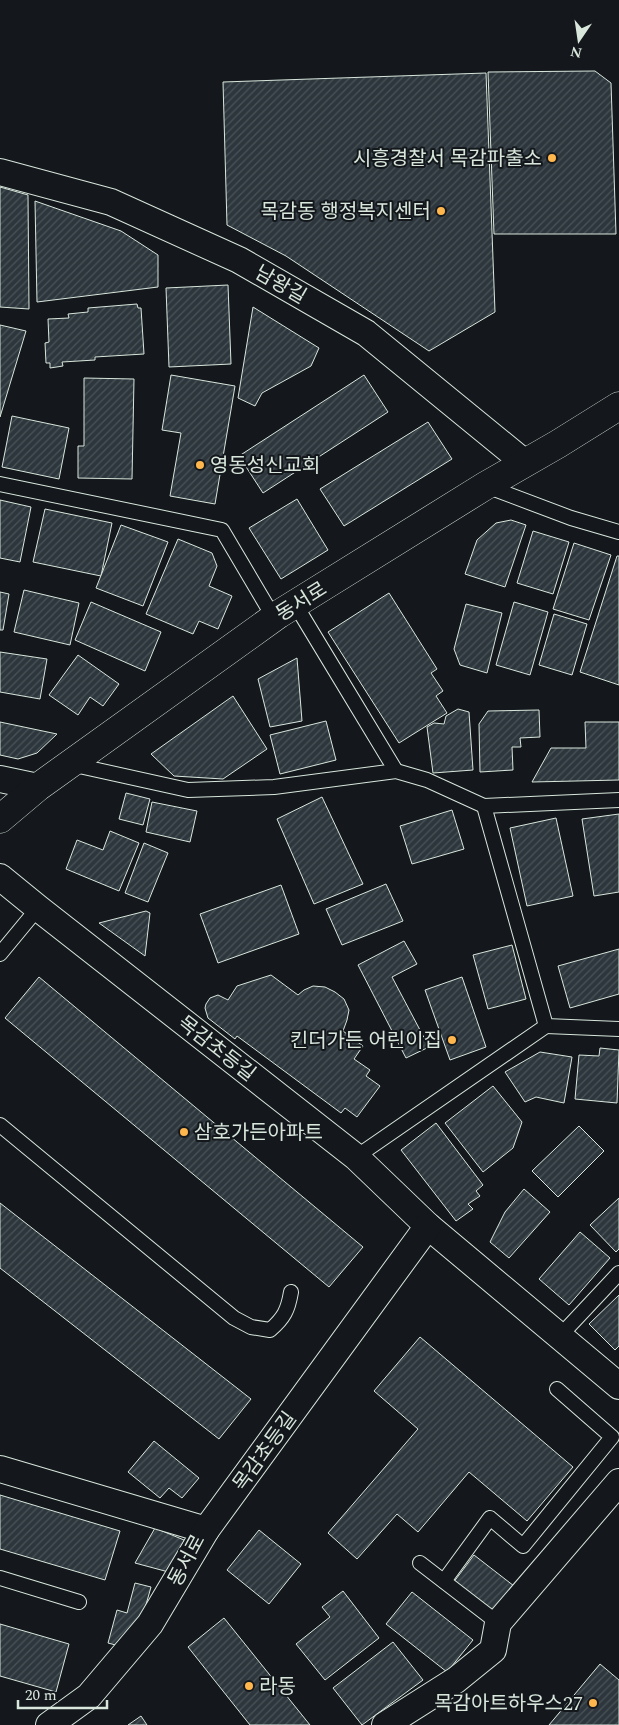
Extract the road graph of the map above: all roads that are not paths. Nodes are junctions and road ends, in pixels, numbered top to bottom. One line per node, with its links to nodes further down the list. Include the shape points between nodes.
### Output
1 (0, 172): 3 (street, 남왕길, via 111,202 239,260 366,333)
2 (619, 406): 3 (street, 동서로)
3 (525, 463): 5 (street, 동서로)
4 (0, 484): 7 (lane, via 222,530)
5 (485, 486): 6 (lane); 7 (street, 동서로)
6 (619, 532)
7 (284, 611): 8 (street, 동서로); 9 (lane)
8 (69, 764): 9 (lane, via 188,790 274,787); 11 (street, 동서로)
9 (396, 771): 13 (lane, via 427,780)
10 (0, 779): 11 (street)
11 (38, 787): 14 (street, 동서로)
12 (619, 800): 13 (lane)
13 (484, 806): 18 (lane)
14 (0, 819)
15 (0, 877): 16 (street, 목감초등길)
16 (38, 908): 17 (lane); 21 (street, 목감초등길)
17 (0, 954)
18 (546, 1026): 19 (lane); 21 (lane)
19 (619, 1029)
20 (0, 1125): 24 (lane, via 234,1318 251,1327 270,1330 289,1306)
21 (356, 1157): 22 (street, 목감초등길)
22 (428, 1226): 25 (street, 목감초등길); 30 (street, 목감초등길)
23 (619, 1273): 25 (lane)
24 (291, 1292)
25 (559, 1336): 26 (street, 목감초등길)
26 (619, 1386)
27 (557, 1389): 33 (lane, via 612,1437 523,1546 490,1518)
28 (0, 1469): 30 (street, 동서로)
29 (619, 1482): 35 (street)
30 (206, 1530): 36 (street, 동서로, via 150,1624 89,1696)
31 (420, 1563): 33 (lane)
32 (0, 1578): 34 (lane)
33 (444, 1582): 35 (lane)
34 (79, 1602)
35 (498, 1624): 37 (street, via 493,1650 456,1680)
36 (49, 1725)
37 (385, 1725)

